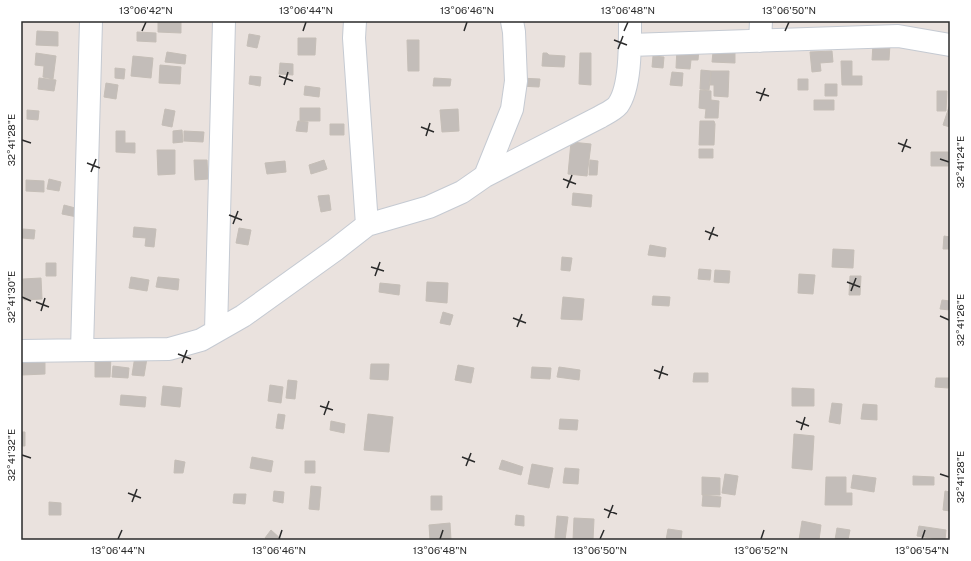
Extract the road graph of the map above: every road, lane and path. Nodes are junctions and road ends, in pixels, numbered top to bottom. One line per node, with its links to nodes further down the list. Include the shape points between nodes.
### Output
1 (91, 21): 13 (street)
2 (224, 21): 12 (street)
3 (355, 21): 11 (street)
4 (512, 21): 10 (street, via 516,81 512,110)
5 (630, 21): 8 (street)
6 (898, 28): 7 (street); 9 (street)
7 (760, 31): 8 (street)
8 (630, 45): 10 (street, via 624,95 617,106)
9 (950, 45)
10 (485, 176): 11 (street, via 462,192 429,207)
11 (367, 225): 12 (street, via 243,316)
12 (216, 331): 13 (street, via 201,340 169,349)
13 (82, 350): 14 (street)
14 (21, 351)

